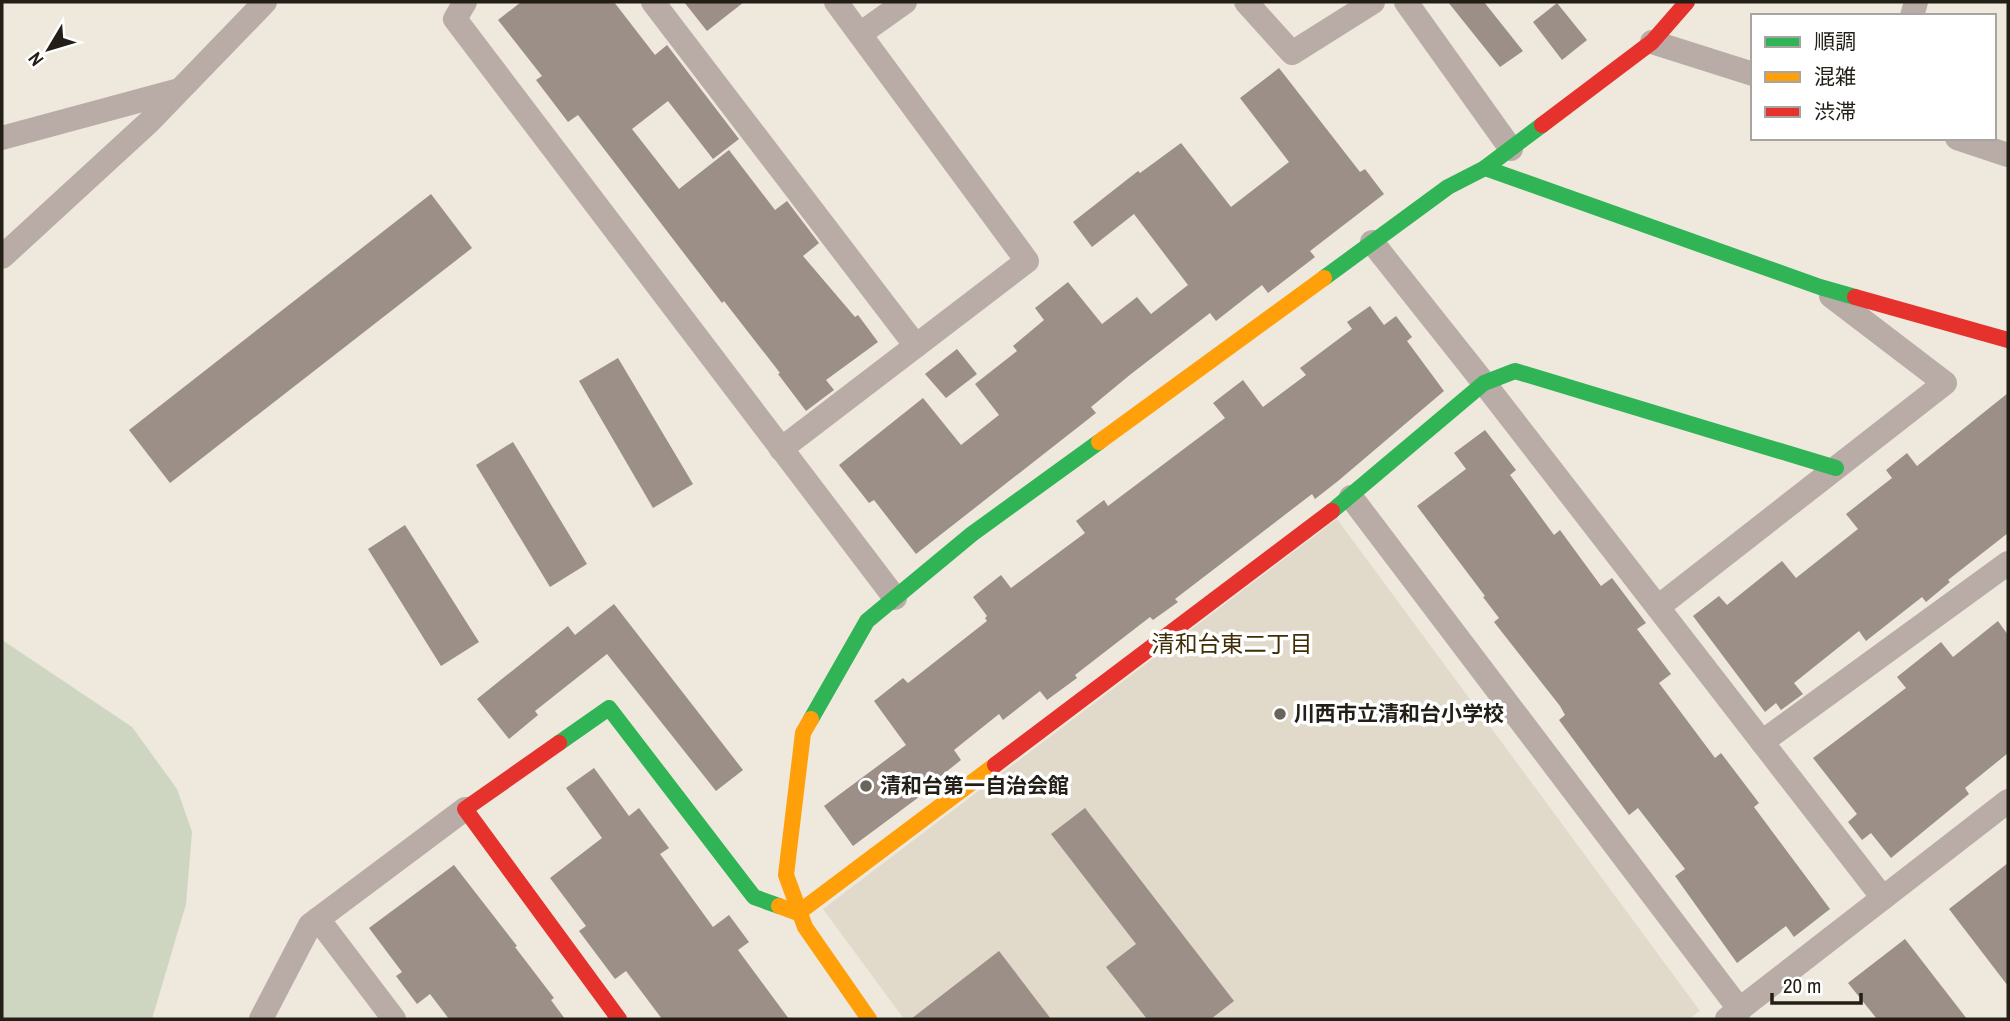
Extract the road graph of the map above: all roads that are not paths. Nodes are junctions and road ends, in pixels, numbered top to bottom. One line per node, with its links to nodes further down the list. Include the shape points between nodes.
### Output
1 (265, 2): 13 (street)
2 (465, 2): 25 (street, via 455,19)
3 (653, 2): 23 (street)
4 (836, 2): 10 (street)
5 (905, 2): 10 (street)
6 (1246, 2): 7 (street, via 1292,53)
7 (1373, 2)
8 (1406, 2): 16 (street)
9 (1687, 2): 11 (street)
10 (860, 34): 23 (street, via 1027,261)
11 (1652, 42): 12 (street); 16 (street)
12 (1751, 73)
13 (180, 89): 14 (street); 20 (street)
14 (2, 138)
15 (1963, 140): 17 (street)
16 (1511, 149): 18 (street)
17 (2008, 155)
18 (1485, 168): 19 (street, via 1448,187); 21 (street)
19 (1372, 242): 24 (street); 29 (street, via 972,534)
20 (2, 257)
21 (1820, 288): 22 (street); 26 (street, via 1945,383)
22 (2008, 340)
23 (916, 346): 25 (street)
24 (1484, 383): 26 (street, via 1516,371); 27 (street); 30 (street)
25 (781, 449): 29 (street)
26 (1836, 468): 30 (street)
27 (1351, 497): 35 (street); 37 (street)
28 (2008, 563): 31 (street)
29 (895, 598): 35 (street, via 867,621 803,733 786,874)
30 (1658, 607): 31 (street)
31 (1762, 742): 34 (street)
32 (2008, 801): 34 (street)
33 (465, 809): 35 (street, via 609,708 754,897); 36 (street); 40 (street)
34 (1883, 898): 37 (street)
35 (798, 913): 41 (street)
36 (318, 919): 38 (street, via 310,925); 39 (street)
37 (1733, 1014)
38 (261, 1019)
39 (394, 1019)
40 (619, 1019)
41 (869, 1019)

